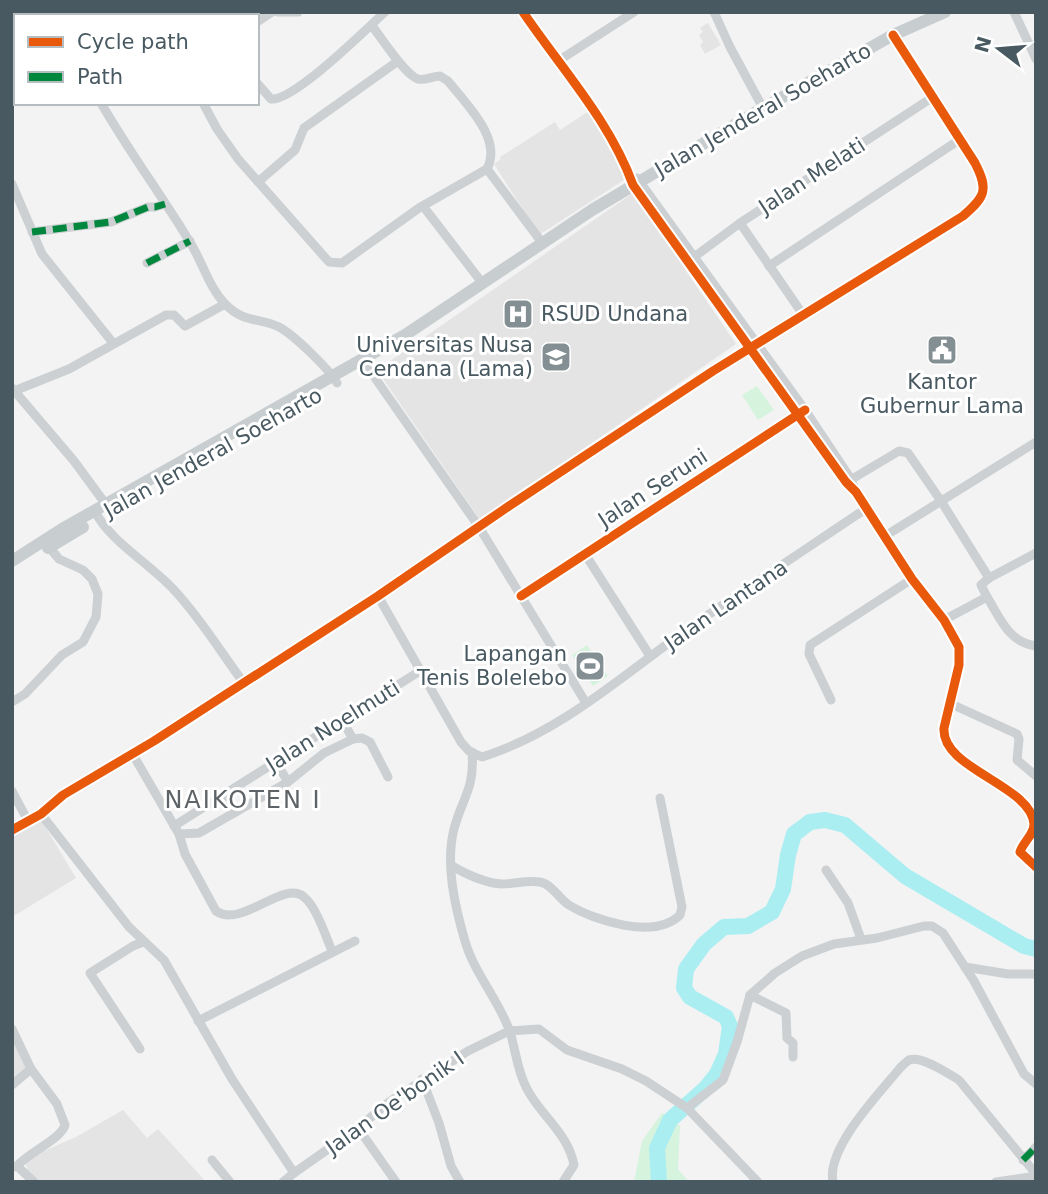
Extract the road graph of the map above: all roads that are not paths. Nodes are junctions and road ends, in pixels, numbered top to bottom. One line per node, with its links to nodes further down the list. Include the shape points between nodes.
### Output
1 (278, 12): 2 (street)
2 (298, 12)
3 (385, 12): 9 (street)
4 (523, 12): 13 (street)
5 (634, 12): 13 (street)
6 (713, 12): 18 (street)
7 (945, 12): 10 (main road, Jalan Jenderal Soeharto)
8 (1014, 12): 11 (street)
9 (373, 19): 12 (street); 14 (street, via 322,69 280,99 271,99)
10 (893, 35): 15 (street); 18 (main road, Jalan Jenderal Soeharto)
11 (1036, 60)
12 (398, 61): 20 (street, via 419,80 440,76 448,81 488,137 492,156); 21 (street, via 304,128 295,150)
13 (558, 61): 22 (street)
14 (259, 85)
15 (933, 97): 19 (street); 26 (street, Jalan Melati)
16 (102, 105): 24 (street)
17 (204, 105): 21 (street, via 237,159)
18 (763, 108): 22 (main road, Jalan Jenderal Soeharto)
19 (959, 140): 32 (street); 35 (street, via 983,178 979,202)
20 (487, 169): 25 (street); 29 (street)
21 (258, 182): 25 (street, via 334,264)
22 (637, 183): 29 (main road, Jalan Jenderal Soeharto); 30 (street); 38 (street)
23 (12, 184): 27 (street)
24 (165, 204): 27 (street, via 111,222); 28 (street)
25 (424, 206): 33 (street)
26 (740, 223): 30 (street, Jalan Melati); 32 (street)
27 (32, 232): 37 (street, via 42,254)
28 (190, 241): 31 (street); 34 (street)
29 (543, 244): 33 (main road, Jalan Jenderal Soeharto)
30 (694, 257): 38 (street)
31 (147, 263)
32 (769, 266): 35 (street)
33 (483, 284): 36 (main road, Jalan Jenderal Soeharto)
34 (225, 304): 37 (street, via 185,326 174,315 166,315); 40 (street, via 248,320 278,326)
35 (804, 316): 38 (street)
36 (410, 331): 39 (main road, Jalan Jenderal Soeharto, via 407,338); 40 (main road, Jalan Jenderal Soeharto)
37 (113, 343): 41 (street, via 52,377)
38 (753, 346): 42 (street); 48 (street)
39 (366, 365): 40 (main road, Jalan Jenderal Soeharto); 48 (street)
40 (335, 379): 47 (main road, Jalan Jenderal Soeharto)
41 (13, 390): 47 (street, via 74,461)
42 (802, 412): 44 (street); 52 (street, Jalan Seruni)
43 (1036, 442): 45 (street)
44 (848, 481): 45 (street, via 902,450); 46 (street)
45 (941, 501): 49 (street); 55 (street)
46 (867, 508): 49 (street); 62 (street, Jalan Lantana)
47 (102, 511): 50 (main road, Jalan Jenderal Soeharto); 53 (main road, Jalan Jenderal Soeharto); 64 (street, via 117,539 175,591)
48 (479, 527): 57 (street); 58 (street)
49 (885, 536): 56 (street)
50 (49, 547): 54 (main road, Jalan Jenderal Soeharto); 66 (street, via 59,559 92,579 98,594 96,617 83,642 62,655)
51 (1036, 553): 55 (street)
52 (585, 554): 58 (street, Jalan Seruni); 62 (street)
53 (12, 561)
54 (12, 572)
55 (989, 578): 59 (street, via 981,585)
56 (912, 579): 60 (street); 65 (street, via 810,645 809,654)
57 (378, 596): 63 (street); 64 (street)
58 (521, 596): 67 (street)
59 (987, 597): 60 (street); 61 (street, via 1013,638)
60 (944, 620): 68 (street, via 960,653)
61 (1036, 646)
62 (650, 656): 67 (street, Jalan Lantana)
63 (419, 671): 69 (street, Jalan Noelmuti); 71 (street, via 461,742)
64 (243, 682): 72 (street)
65 (831, 700)
66 (12, 702)
67 (586, 703): 71 (street, Jalan Lantana, via 506,750 482,757)
68 (949, 703): 74 (street, via 1017,734 1017,760); 86 (street, via 945,739 968,765 1013,794 1027,810 1033,829 1020,852)
69 (342, 720): 70 (street); 73 (street, Jalan Noelmuti)
70 (353, 739): 75 (street, via 370,742); 76 (street, via 324,752)
71 (472, 752): 85 (street, via 472,779 453,831)
72 (132, 753): 81 (street, via 63,795); 84 (street)
73 (276, 762): 76 (street); 78 (street, Jalan Noelmuti)
74 (1036, 776)
75 (388, 777)
76 (288, 782): 80 (street)
77 (12, 791): 82 (street)
78 (225, 795): 80 (street); 84 (street, Jalan Noelmuti)
79 (660, 798): 85 (street, via 682,907 670,923 643,928 612,922 572,907 544,883 491,882)
80 (236, 812): 84 (street, via 199,834)
81 (41, 814): 82 (street); 90 (street)
82 (28, 821): 83 (street)
83 (12, 830)
84 (177, 830): 91 (street, via 216,911 236,915 299,893 308,901)
85 (452, 866): 97 (street, via 466,944)
86 (1036, 867)
87 (825, 870): 88 (street, via 848,904)
88 (861, 939): 92 (street, via 932,926 943,933); 94 (street, via 802,956)
89 (355, 941): 91 (street)
90 (143, 942): 95 (street, via 163,960); 98 (street, via 90,973)
91 (332, 951): 95 (street)
92 (965, 967): 93 (street); 102 (street, via 1024,1073)
93 (1036, 974)
94 (750, 995): 99 (street, via 786,1013 785,1030 793,1043); 104 (street, via 723,1080)
95 (198, 1021): 110 (street)
96 (12, 1029): 100 (street)
97 (509, 1031): 101 (street, Jalan Oe'bonik I); 104 (street, Jalan Oe'bonik I, via 543,1029 567,1050 622,1069); 117 (street, via 527,1089 561,1133 570,1153 574,1165)
98 (140, 1048)
99 (793, 1057)
100 (31, 1069): 103 (street); 109 (street, via 58,1104 65,1125 62,1133)
101 (422, 1079): 105 (street, Jalan Oe'bonik I); 116 (street)
102 (1036, 1084)
103 (12, 1085)
104 (687, 1108): 118 (street, Jalan Oe'bonik I)
105 (358, 1128): 110 (street, Jalan Oe'bonik I); 115 (street)
106 (1036, 1147): 108 (street)
107 (212, 1160): 113 (street)
108 (1023, 1160): 111 (street); 119 (street, via 959,1080 910,1059 841,1144 832,1165)
109 (15, 1167): 112 (street)
110 (294, 1173): 114 (street, Jalan Oe'bonik I)
111 (1034, 1177): 120 (street)
112 (34, 1182)
113 (230, 1182)
114 (283, 1182)
115 (396, 1182)
116 (460, 1182)
117 (563, 1182)
118 (758, 1182)
119 (833, 1182)
120 (996, 1182)

